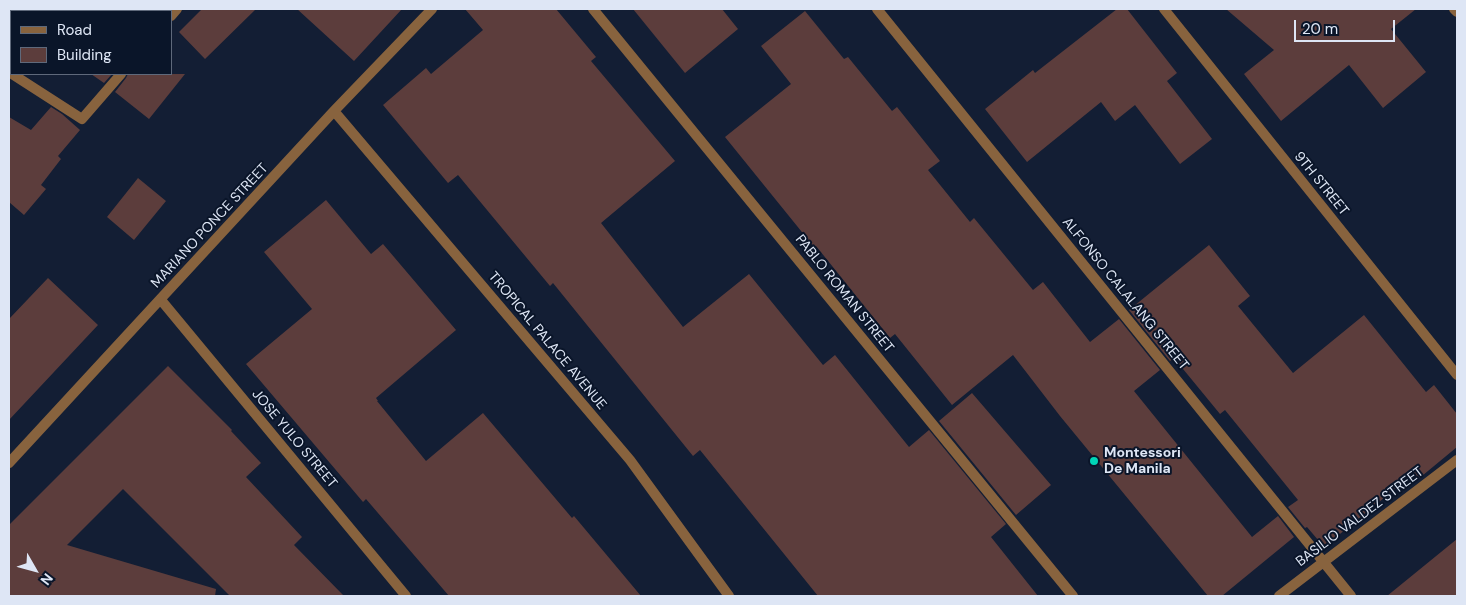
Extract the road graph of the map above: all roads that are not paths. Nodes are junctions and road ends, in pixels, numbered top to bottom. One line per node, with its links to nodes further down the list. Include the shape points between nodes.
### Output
1 (432, 9): 9 (street, MARIANO PONCE STREET)
2 (593, 9): 17 (street, PABLO ROMAN STREET)
3 (877, 9): 14 (street, ALFONSO CALALANG STREET)
4 (1164, 9): 11 (street, 9TH STREET)
5 (1454, 9): 6 (street)
6 (1457, 12)
7 (14, 75): 8 (street, via 82,119)
8 (120, 75)
9 (334, 111): 10 (street, MARIANO PONCE STREET); 16 (street, TROPICAL PALACE AVENUE, via 630,460)
10 (161, 300): 13 (street, MARIANO PONCE STREET); 15 (street, JOSE YULO STREET)
11 (1457, 375)
12 (1457, 460): 14 (street, BASILIO VALDEZ STREET)
13 (9, 463)
14 (1323, 562): 18 (street, BASILIO VALDEZ STREET); 19 (street, ALFONSO CALALANG STREET)
15 (406, 596)
16 (730, 596)
17 (1073, 596)
18 (1279, 596)
19 (1351, 596)

